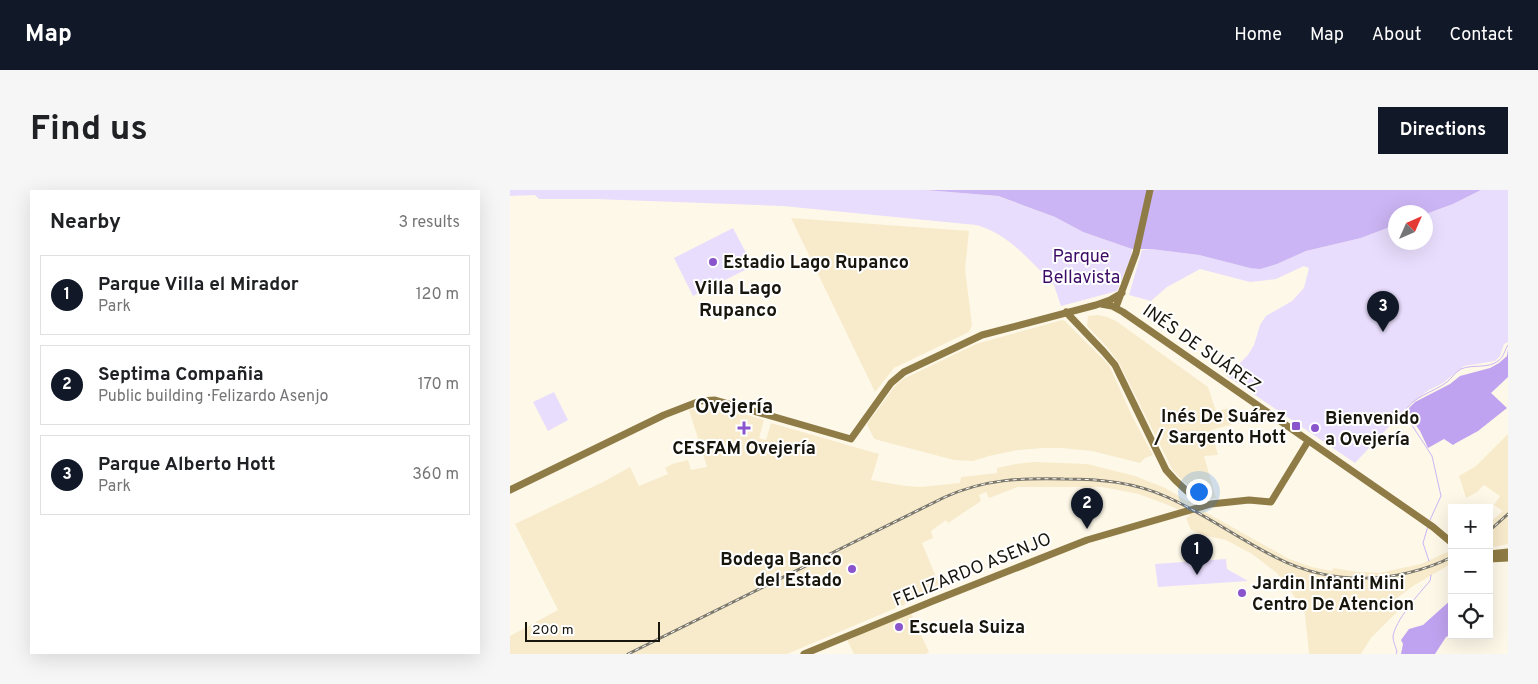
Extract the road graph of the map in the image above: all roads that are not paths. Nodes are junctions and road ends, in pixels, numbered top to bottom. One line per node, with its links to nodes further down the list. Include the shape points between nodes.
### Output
1 (1150, 190): 2 (street, via 1136,253)
2 (1122, 292): 3 (street); 4 (street)
3 (1096, 305): 4 (street, INÉS DE SUÁREZ); 5 (street)
4 (1116, 307): 6 (street, INÉS DE SUÁREZ)
5 (1066, 312): 7 (street, via 974,338 900,375 851,438 706,400 664,415); 8 (street, via 1115,365 1169,473)
6 (1308, 442): 8 (street, FELIZARDO ASENJO, via 1271,502 1248,500); 9 (street, INÉS DE SUÁREZ)
7 (510, 490)
8 (1203, 506): 16 (street, FELIZARDO ASENJO, via 1069,546)
9 (1433, 528): 10 (street, INÉS DE SUÁREZ); 11 (street, INÉS DE SUÁREZ)
10 (1448, 535)
11 (1448, 540)
12 (1508, 552): 13 (street)
13 (1493, 554)
14 (1508, 558): 15 (street)
15 (1493, 559)
16 (804, 654)

